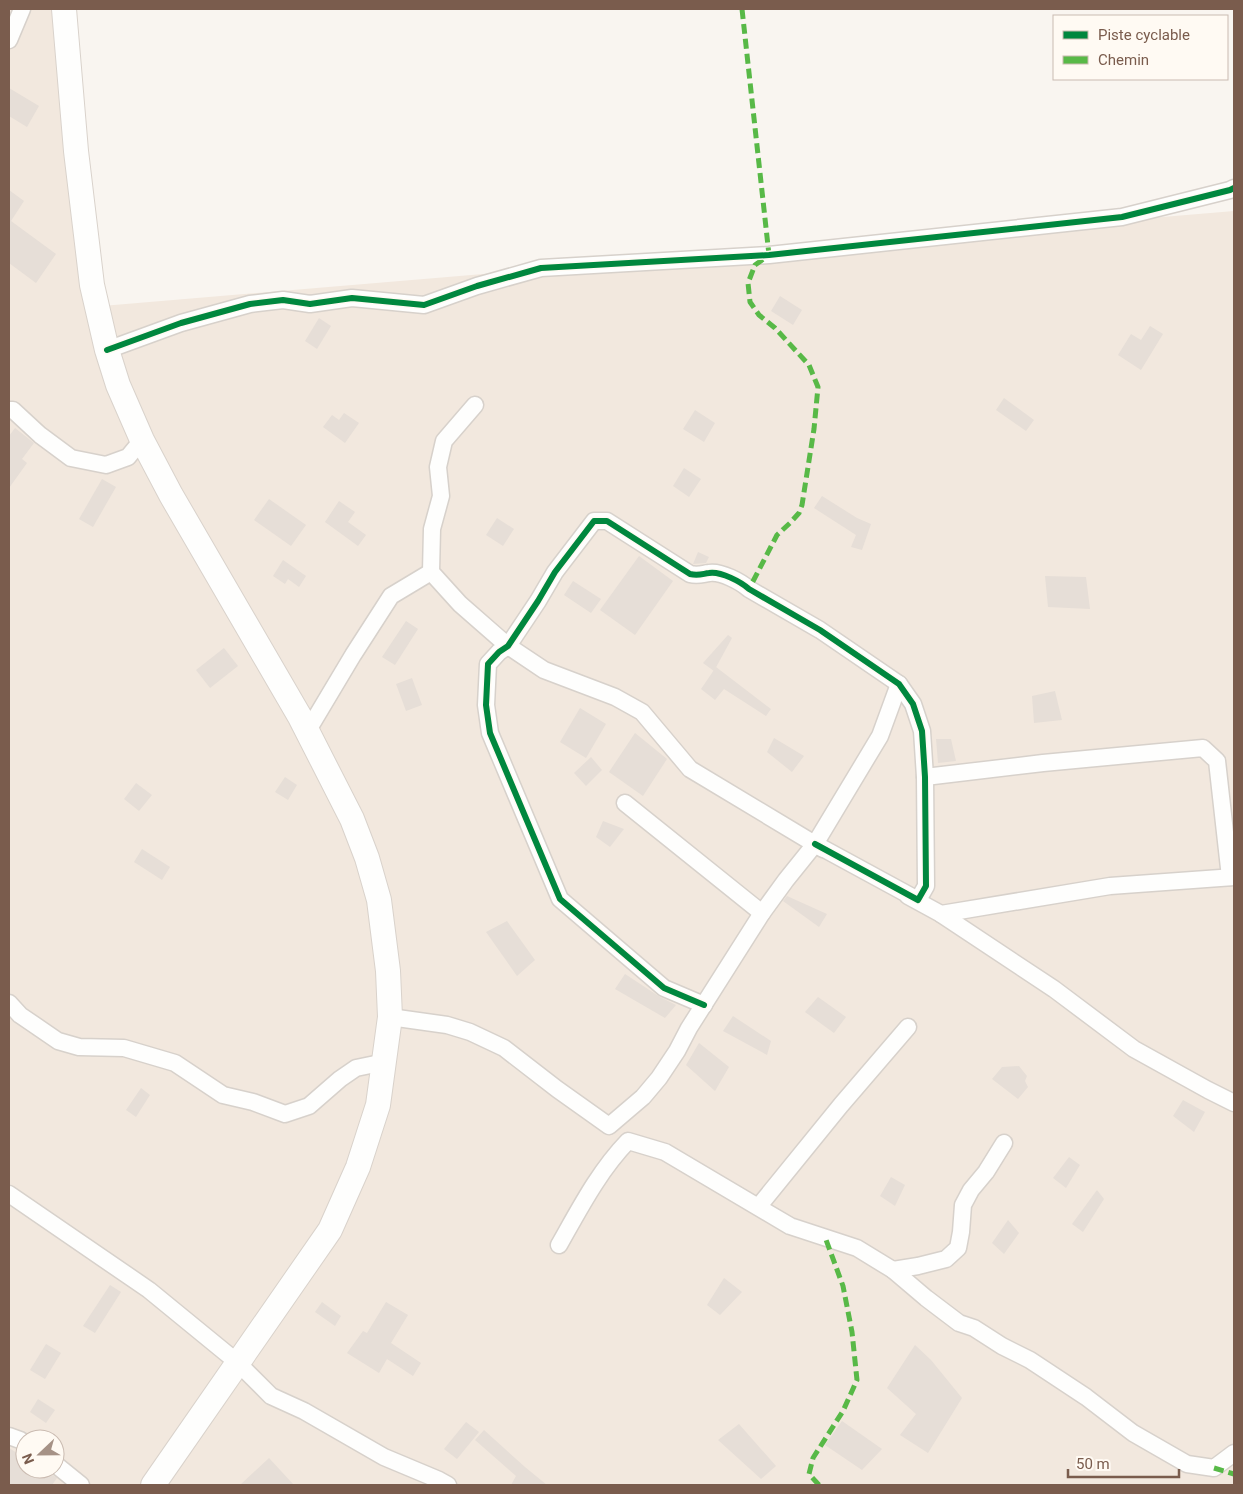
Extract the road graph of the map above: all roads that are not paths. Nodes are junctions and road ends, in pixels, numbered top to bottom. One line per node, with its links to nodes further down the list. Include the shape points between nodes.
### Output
1 (22, 9): 3 (street)
2 (64, 9): 5 (main road, via 91,276)
3 (9, 40)
4 (1234, 188): 5 (street, via 1122,217 768,255 541,268 424,305 352,298 310,304 283,300 250,304 181,323)
5 (107, 350): 8 (main road)
6 (475, 405): 9 (street, via 444,441 438,467 441,496 432,529)
7 (9, 410): 8 (street, via 71,458 106,465 128,457)
8 (142, 440): 12 (main road)
9 (431, 572): 10 (street, via 460,604); 12 (street, via 391,596)
10 (508, 646): 11 (street, via 580,538 594,521 607,521 690,574 698,576 711,572 740,581); 15 (street, via 544,670 615,697 642,712 690,769); 20 (street, via 488,664 486,705 490,732 560,899 664,988)
11 (899, 684): 13 (street, via 913,704 922,732); 15 (street, via 880,736)
12 (307, 732): 21 (main road, via 352,819 367,858 379,900)
13 (925, 777): 15 (street, via 926,886 918,900); 16 (street, via 1203,748 1217,761)
14 (625, 803): 17 (street)
15 (816, 844): 17 (street); 18 (street)
16 (1232, 877): 18 (street, via 1110,886)
17 (762, 913): 20 (street)
18 (941, 914): 24 (street, via 1054,989 1134,1049)
19 (9, 1003): 23 (street, via 20,1015 58,1041 79,1047 124,1048 175,1063 223,1095 285,1114 309,1106 356,1068)
20 (704, 1005): 25 (street, via 678,1051 658,1078)
21 (390, 1017): 23 (main road); 25 (street, via 447,1025 504,1048)
22 (908, 1028): 29 (street)
23 (385, 1062): 32 (main road, via 378,1105 361,1158 330,1230)
24 (1234, 1102)
25 (609, 1126): 26 (street)
26 (628, 1141): 29 (street, via 665,1152); 30 (street, via 597,1179)
27 (1004, 1143): 31 (street, via 963,1205 958,1248 946,1259)
28 (9, 1194): 32 (street, via 149,1290)
29 (759, 1206): 31 (street, via 790,1226 857,1248)
30 (560, 1245)
31 (893, 1270): 33 (street, via 959,1323 1030,1360 1133,1433 1187,1464 1214,1468)
32 (237, 1362): 36 (main road); 37 (street, via 271,1396 384,1456)
33 (1234, 1453)
34 (65, 1472): 35 (street)
35 (81, 1485)
36 (153, 1485)
37 (448, 1485)

